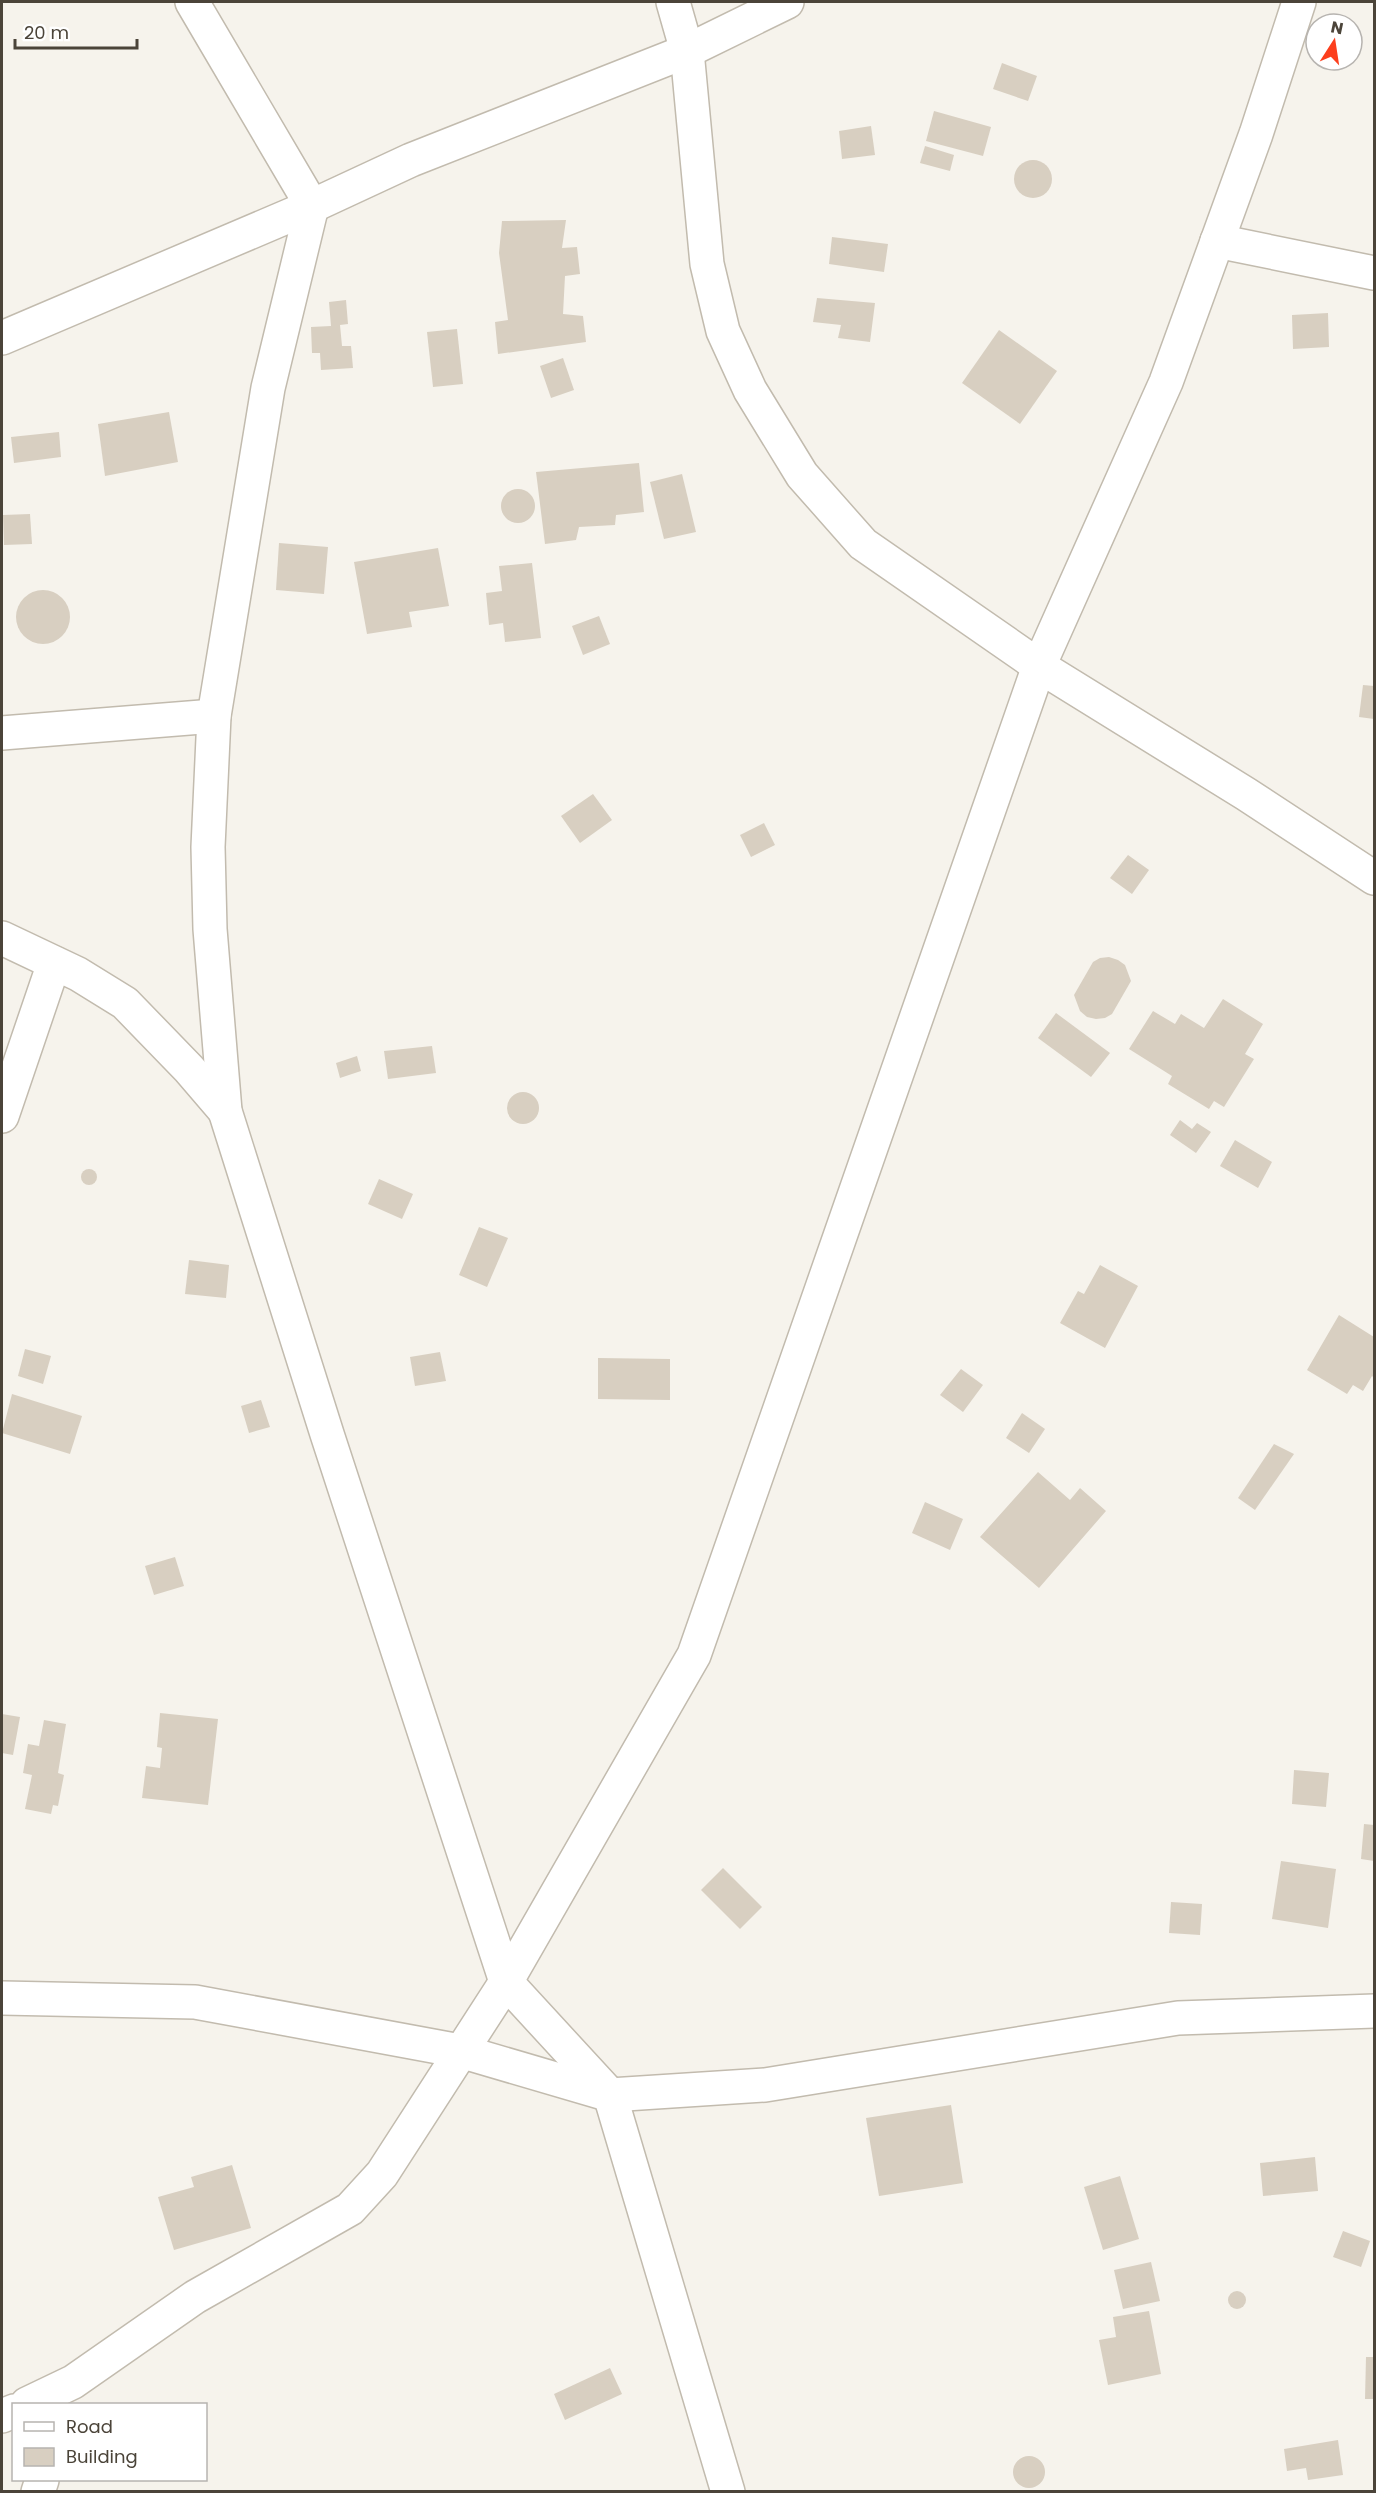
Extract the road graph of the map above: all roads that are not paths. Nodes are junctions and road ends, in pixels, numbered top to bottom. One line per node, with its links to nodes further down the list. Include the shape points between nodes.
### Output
1 (192, 2): 6 (street)
2 (673, 2): 5 (street)
3 (787, 2): 5 (street)
4 (1299, 2): 7 (street)
5 (687, 51): 6 (street, via 411,160); 10 (street, via 707,264 723,331 750,390 802,476 864,544)
6 (312, 206): 9 (street); 11 (street, via 268,388)
7 (1217, 241): 8 (street); 10 (street, via 1166,382)
8 (1374, 273)
9 (2, 338)
10 (1039, 666): 13 (street, via 1246,794); 18 (street, via 694,1655)
11 (214, 716): 12 (street); 16 (street, via 208,847 210,929)
12 (2, 733)
13 (1374, 879)
14 (2, 938): 15 (street)
15 (54, 963): 16 (street, via 125,1003); 17 (street)
16 (225, 1111): 18 (street)
17 (2, 1116)
18 (506, 1982): 21 (street); 22 (street)
19 (2, 1998): 21 (street, via 195,2002)
20 (1374, 2011): 22 (street, via 1178,2018 765,2085)
21 (460, 2051): 22 (street); 23 (street, via 382,2174 350,2209 195,2297)
22 (610, 2096): 25 (street)
23 (69, 2393): 24 (street)
24 (31, 2403)
25 (728, 2492)

